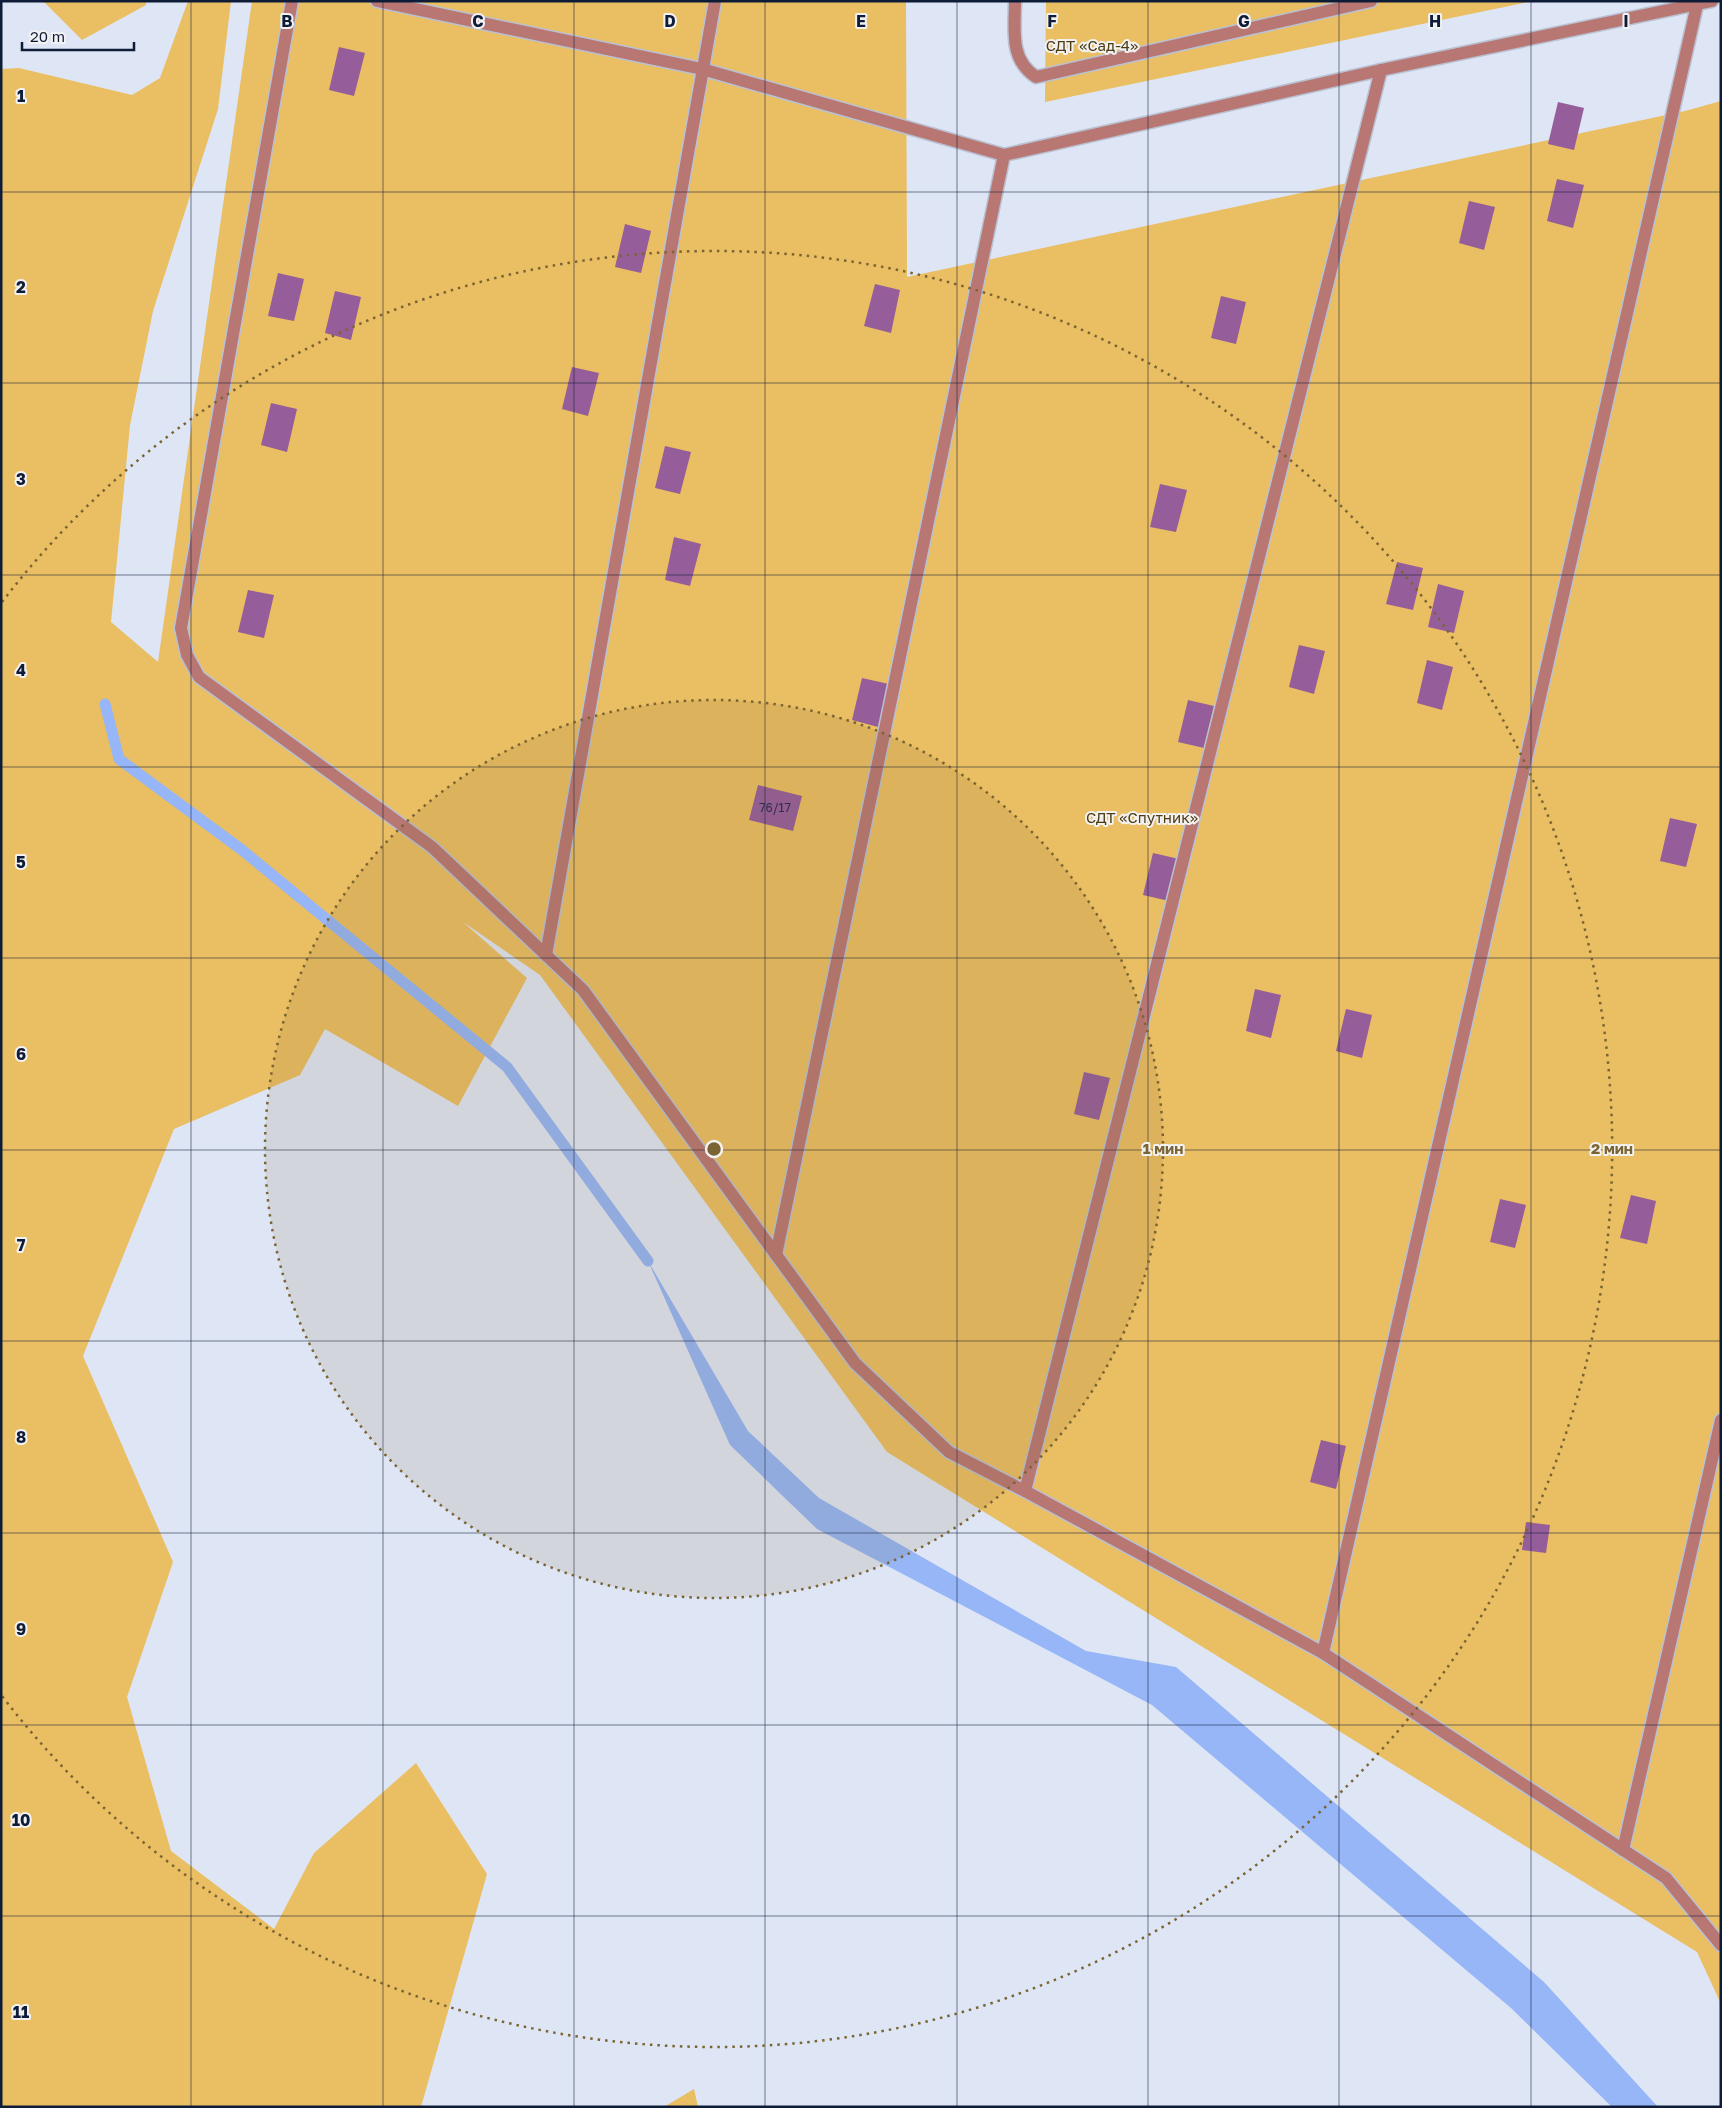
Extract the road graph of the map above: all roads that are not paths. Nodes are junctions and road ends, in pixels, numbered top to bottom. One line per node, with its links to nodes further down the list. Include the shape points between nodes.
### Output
1 (292, 1): 11 (lane, via 181,628 187,655 199,677 432,846)
2 (377, 1): 8 (lane)
3 (715, 1): 8 (lane)
4 (1015, 1): 5 (lane, via 1015,44 1024,69 1036,77)
5 (1372, 1)
6 (1712, 1): 7 (lane)
7 (1697, 5): 9 (lane); 15 (lane)
8 (702, 69): 10 (lane); 11 (lane)
9 (1381, 70): 10 (lane); 14 (lane)
10 (1004, 155): 12 (lane)
11 (546, 955): 12 (lane, via 583,990)
12 (776, 1256): 14 (lane, via 855,1363 949,1452)
13 (1721, 1420): 16 (lane)
14 (1025, 1491): 15 (lane)
15 (1323, 1653): 16 (lane)
16 (1622, 1850): 17 (lane, via 1666,1878)
17 (1721, 1945)

